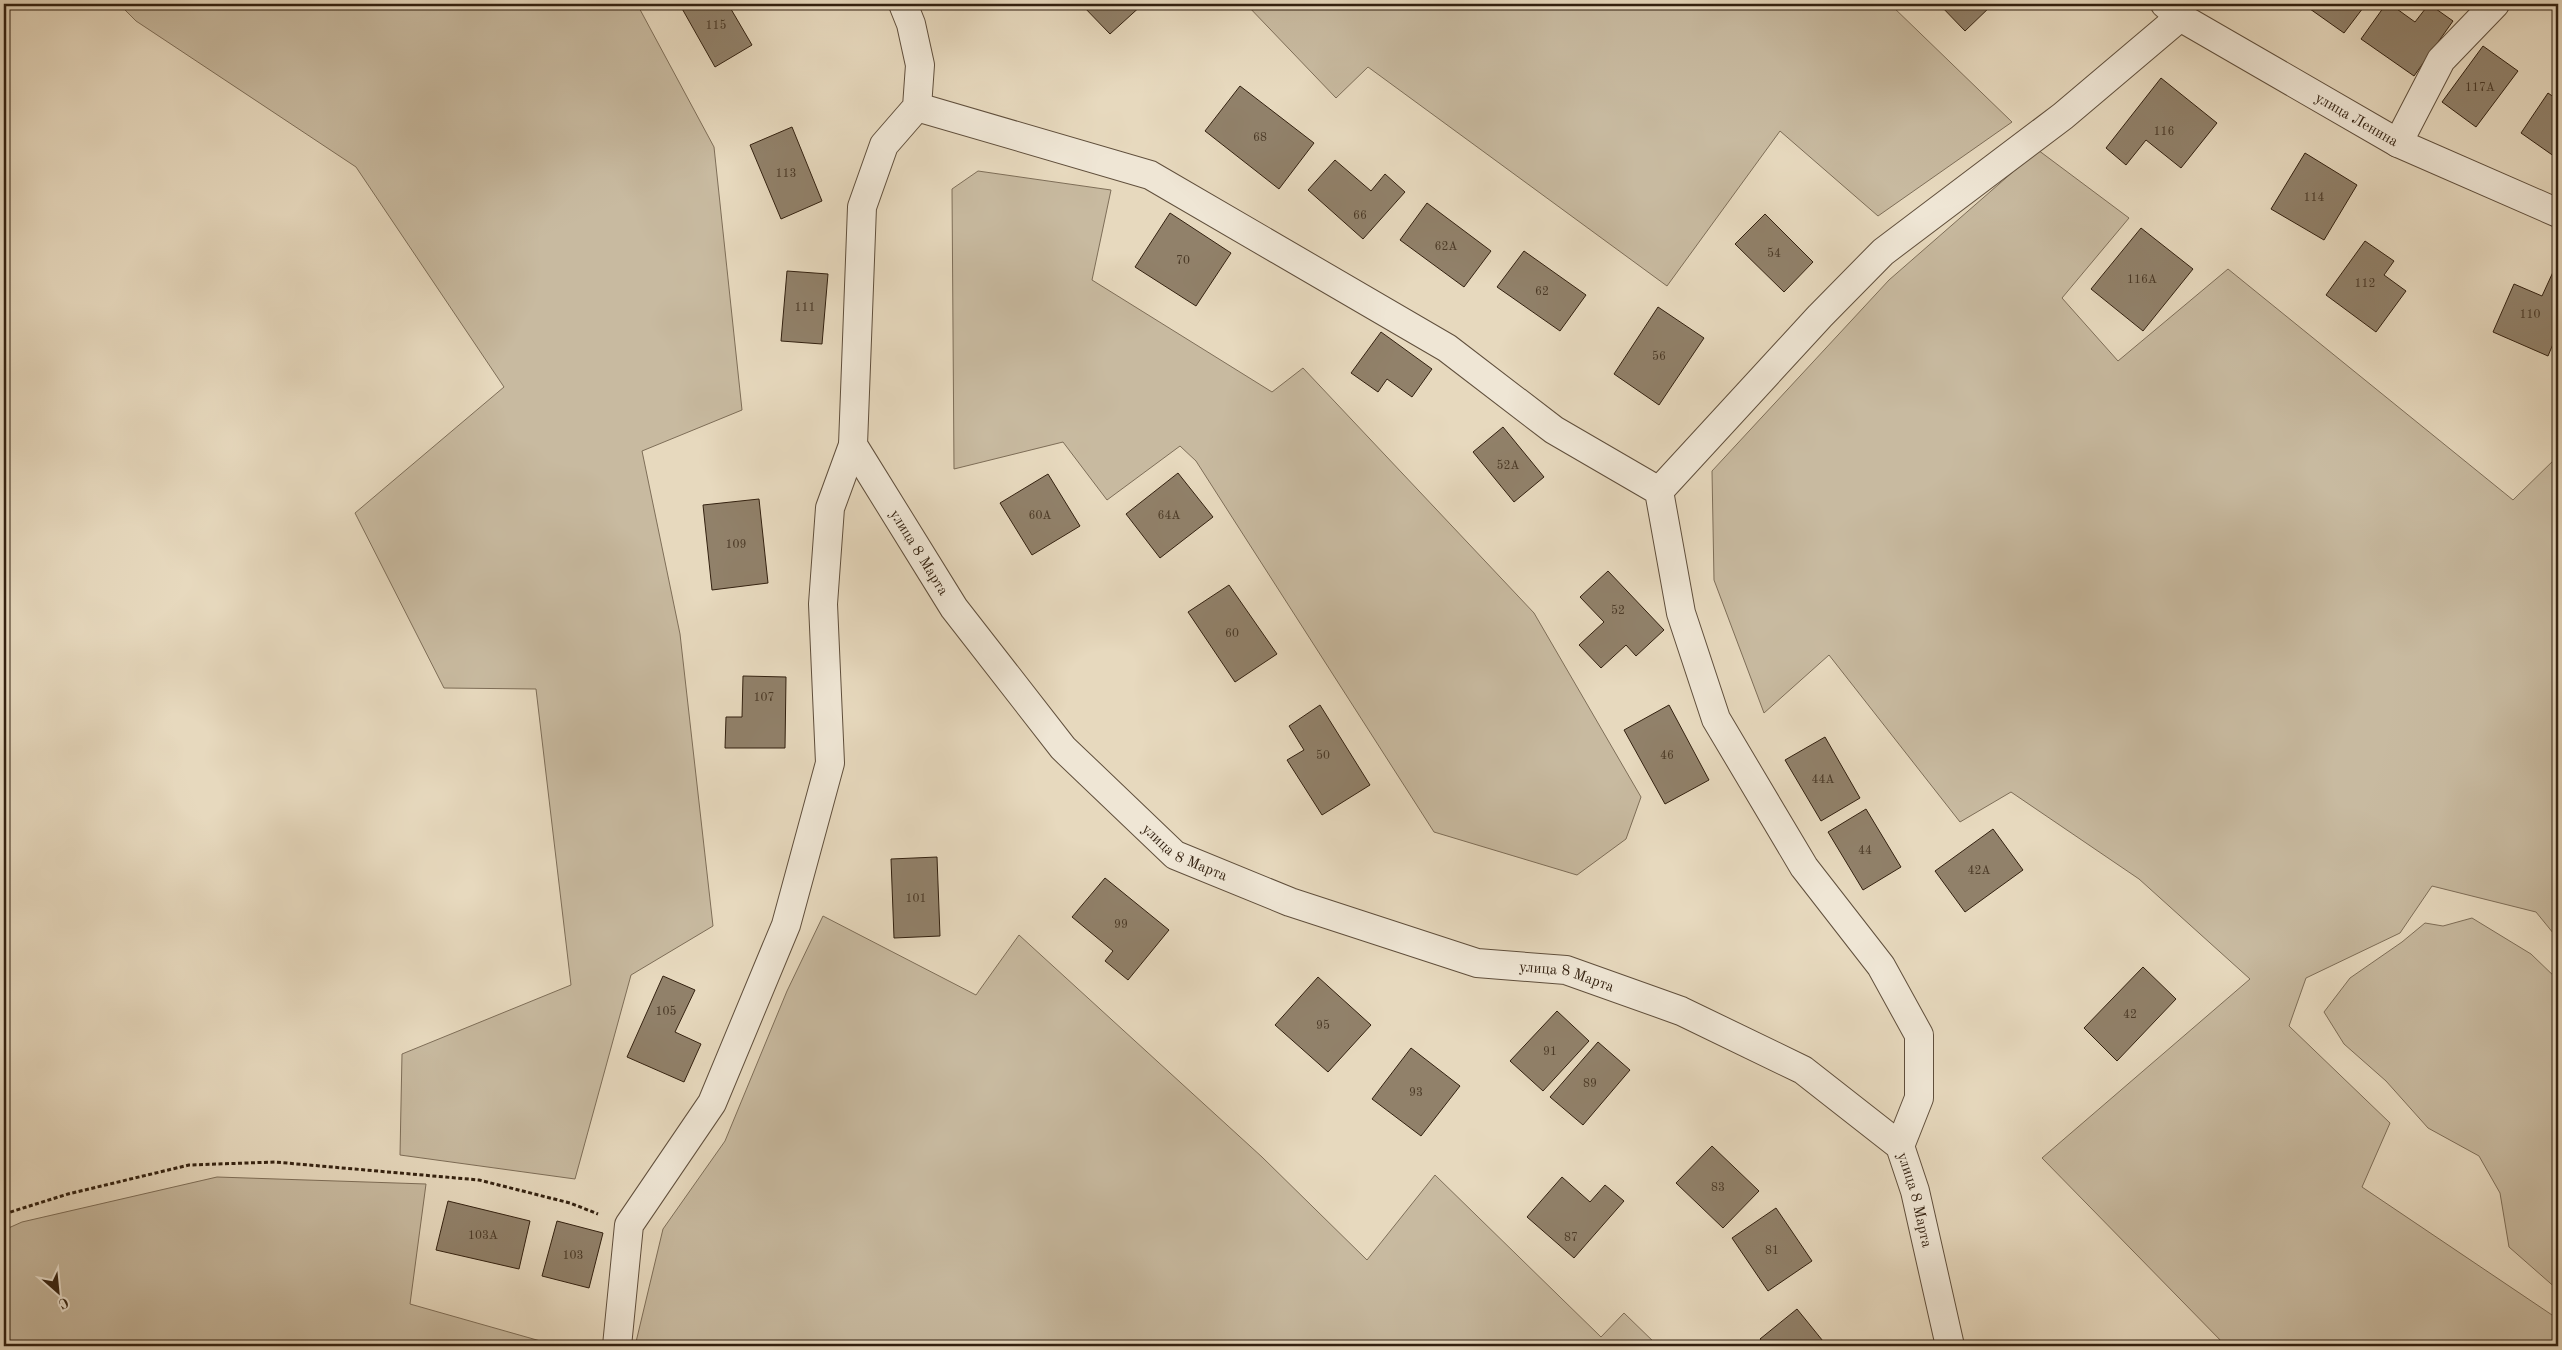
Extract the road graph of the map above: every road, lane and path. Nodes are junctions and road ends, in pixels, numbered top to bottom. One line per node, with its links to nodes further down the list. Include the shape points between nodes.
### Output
1 (903, 4): 4 (street, via 920,65)
2 (2495, 4): 5 (street, via 2441,60)
3 (2173, 11): 5 (street, улица Ленина); 8 (street, via 2063,116 1883,252)
4 (917, 107): 7 (street, via 884,145 862,207); 8 (street, via 1150,176 1447,348 1554,430)
5 (2398, 143): 6 (street, улица Ленина)
6 (2558, 213)
7 (853, 445): 9 (street, улица 8 Марта, via 954,608 1063,748 1175,855 1290,902 1477,963 1566,970 1682,1011 1803,1070); 11 (street, via 830,508 822,604 830,763 786,925 712,1103)
8 (1659, 491): 9 (street, via 1681,613 1716,720 1804,866 1881,966 1919,1035 1919,1098)
9 (1900, 1146): 13 (street, улица 8 Марта, via 1914,1191)
10 (4, 1214): 11 (path, via 68,1194 189,1165 275,1162 479,1180 570,1203)
11 (629, 1225): 12 (street)
12 (617, 1346)
13 (1950, 1346)

